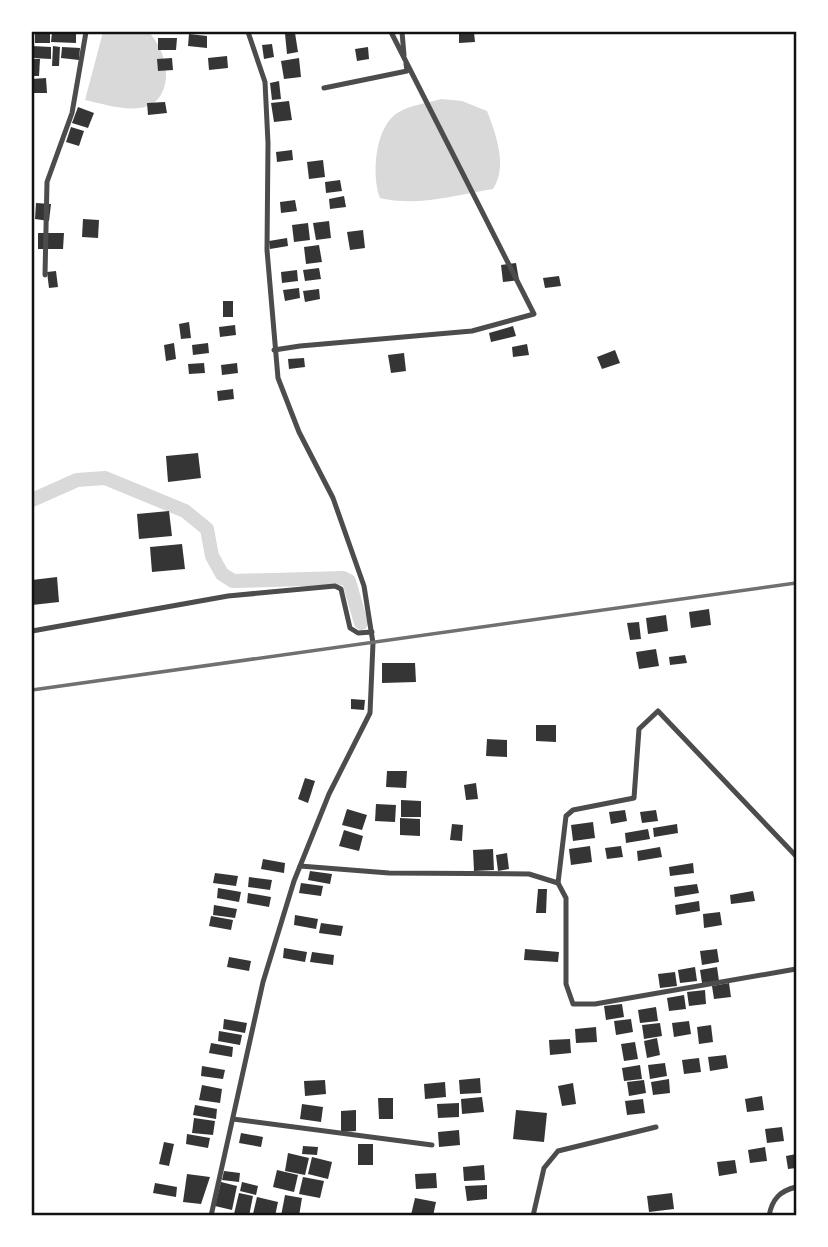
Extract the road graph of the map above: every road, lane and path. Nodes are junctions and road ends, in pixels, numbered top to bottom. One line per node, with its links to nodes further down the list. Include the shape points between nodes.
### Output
1 (86, 32): 6 (street, via 72,113 47,181)
2 (248, 32): 7 (street, via 265,82 267,250)
3 (391, 32): 7 (street, via 534,314 472,331)
4 (402, 32): 5 (street, via 407,71)
5 (324, 88)
6 (45, 275)
7 (274, 350): 9 (street, via 278,378 333,498 364,586)
8 (32, 631): 9 (street, via 228,596 335,586 341,589 350,628)
9 (372, 632): 11 (street, via 370,713 329,794)
10 (796, 856): 12 (street, via 658,712 639,729 634,798 573,810 566,816)
11 (300, 866): 12 (street, via 389,873 529,874); 14 (street, via 263,982)
12 (558, 883): 13 (street, via 566,898 565,984 573,1004)
13 (796, 969)
14 (233, 1119): 16 (street); 18 (street)
15 (656, 1127): 19 (street, via 558,1151 544,1168)
16 (432, 1145)
17 (796, 1187): 20 (street, via 784,1190 771,1203)
18 (211, 1216)
19 (533, 1216)
20 (769, 1216)

